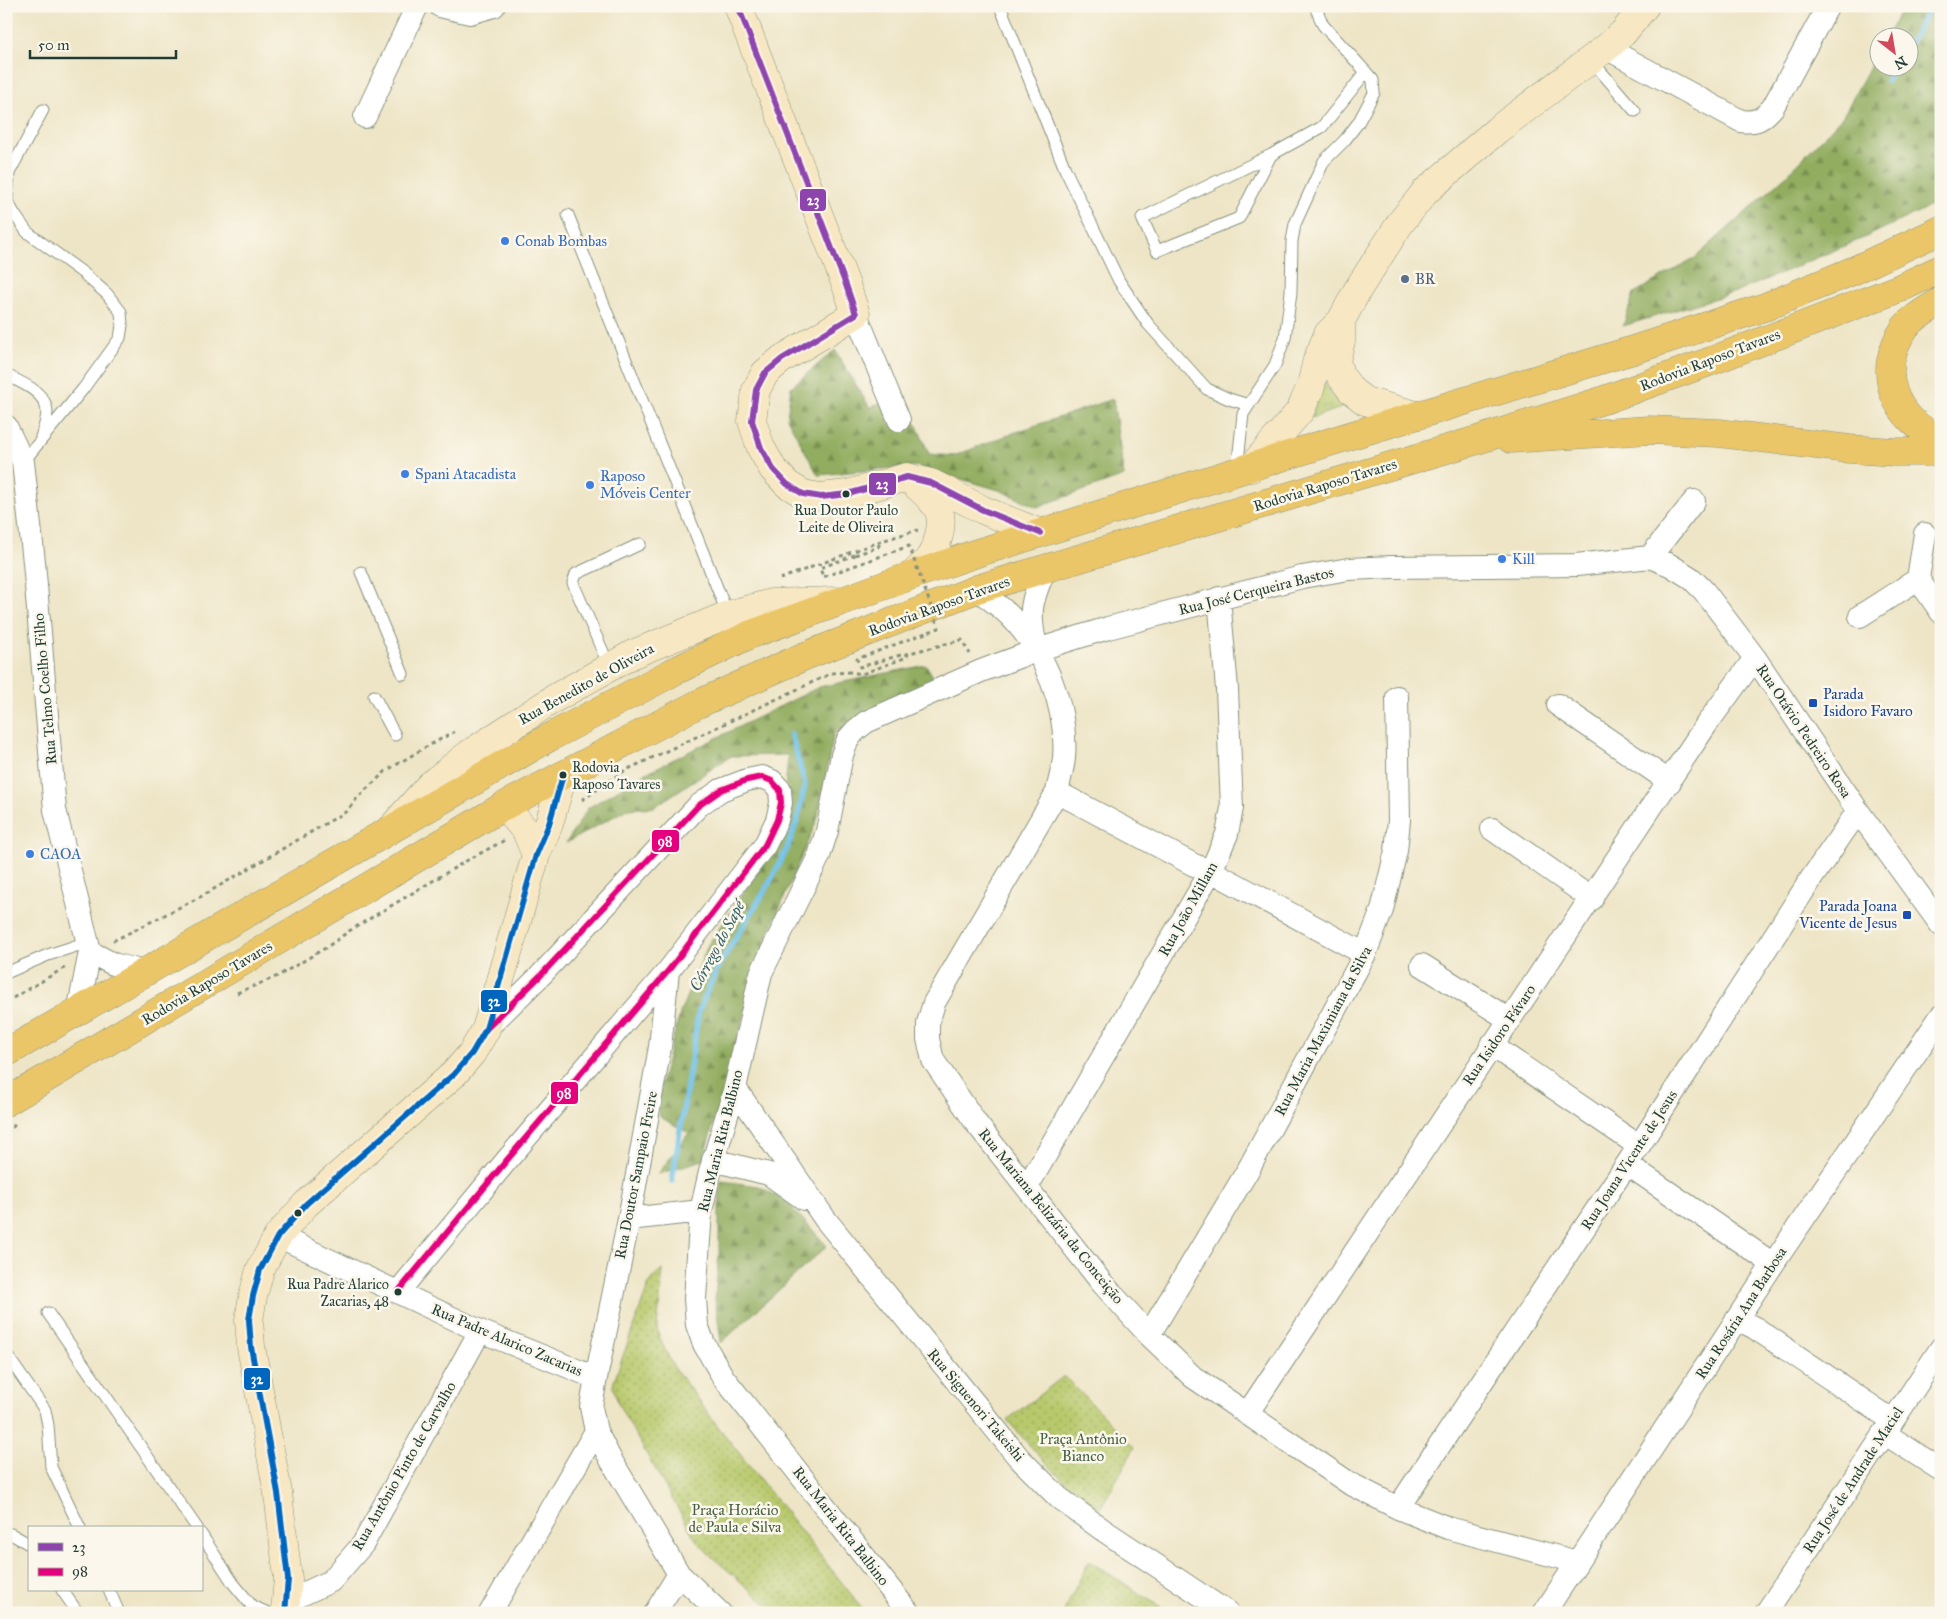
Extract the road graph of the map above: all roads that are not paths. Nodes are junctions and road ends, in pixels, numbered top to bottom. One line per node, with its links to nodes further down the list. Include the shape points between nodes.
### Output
1 (417, 6): 13 (street)
2 (440, 6): 3 (street, via 470,13)
3 (494, 6)
4 (738, 6): 19 (main road)
5 (1000, 6): 22 (lane, via 1065,168 1118,281 1148,324 1207,388)
6 (1315, 6): 10 (lane, via 1323,25)
7 (1645, 6): 9 (main road, via 1623,33)
8 (1828, 6): 9 (street, via 1773,107 1764,118 1752,123 1740,121)
9 (1598, 54): 12 (lane); 20 (main road, via 1497,130 1426,192 1375,261)
10 (1366, 72): 14 (lane, via 1322,128); 22 (lane, via 1373,80 1374,93 1358,123 1324,160 1295,224 1285,338 1275,365)
11 (44, 110): 27 (lane, via 9,173 7,201 27,232 107,294 121,312 122,325 120,338)
12 (1635, 111)
13 (365, 118)
14 (1271, 155): 14 (lane, via 1239,218 1157,250 1142,218)
15 (568, 215): 46 (lane)
16 (1941, 230): 23 (highway, Rodovia Raposo Tavares, via 1765,307)
17 (1941, 270): 28 (highway, Rodovia Raposo Tavares, via 1706,363 1604,400)
18 (1941, 301): 26 (highway, via 1904,328 1892,351 1890,380 1896,402 1910,421)
19 (856, 314): 24 (street); 32 (main road, via 782,358 765,373 756,390 752,421 761,448 773,469 787,484 803,494 821,497 848,494)
20 (1341, 321): 23 (main road, via 1341,341 1336,360 1340,375 1352,391 1365,401); 31 (main road, via 1328,334 1300,411)
21 (6, 375): 27 (lane, via 36,392 46,406 46,421)
22 (1249, 405): 31 (lane, via 1244,414)
23 (1416, 415): 31 (highway, Rodovia Raposo Tavares)
24 (899, 420)
25 (6, 426): 30 (street, Rua Telmo Coelho Filho)
26 (1941, 440)
27 (40, 441): 30 (lane)
28 (1474, 441): 29 (highway, via 1649,430 1719,434 1859,450); 38 (highway, Rodovia Raposo Tavares)
29 (1941, 452)
30 (23, 462): 68 (street, Rua Telmo Coelho Filho, via 55,810)
31 (1244, 470): 34 (highway, Rodovia Raposo Tavares)
32 (907, 477): 34 (main road, via 931,483 983,510); 40 (main road, via 938,509 940,525 936,545 928,560)
33 (1694, 501): 37 (street)
34 (1040, 533): 40 (highway, Rodovia Raposo Tavares)
35 (1925, 534): 41 (street)
36 (640, 544): 50 (lane, via 576,574 573,583)
37 (1650, 557): 43 (street, Rua José Cerqueira Bastos, via 1576,565 1349,569); 49 (street, Rua Otávio Pedreiro Rosa, via 1670,565 1697,585)
38 (1045, 568): 42 (highway, Rodovia Raposo Tavares); 48 (street, Rua Mariana Belizária da Conceição, via 1030,608)
39 (361, 572): 51 (lane)
40 (913, 575): 44 (highway, Rodovia Raposo Tavares)
41 (1918, 579): 45 (street); 47 (street)
42 (977, 590): 48 (street, Rua Mariana Belizária da Conceição, via 1011,618); 57 (highway, Rodovia Raposo Tavares, via 805,656 698,704)
43 (1219, 598): 48 (street, Rua José Cerqueira Bastos); 65 (street, Rua João Millam, via 1232,808 1227,834)
44 (844, 600): 46 (main road, Rua Benedito de Oliveira, via 771,603); 63 (highway, Rodovia Raposo Tavares, via 750,635 673,672 550,737)
45 (1941, 612)
46 (728, 615): 50 (main road, Rua Benedito de Oliveira, via 633,654)
47 (1860, 616)
48 (1037, 650): 56 (street, Rua José Cerqueira Bastos, via 866,722); 59 (street, Rua Mariana Belizária da Conceição, via 1056,694 1063,730 1064,758)
49 (1755, 658): 58 (street, Rua Isidoro Fávaro, via 1706,725); 61 (street, Rua Otávio Pedreiro Rosa)
50 (610, 668): 63 (main road, Rua Benedito de Oliveira, via 549,702 469,754 430,785)
51 (403, 674)
52 (374, 696): 55 (lane)
53 (1397, 697): 69 (street, Rua Maria Maximiana da Silva, via 1399,820 1396,851 1382,910)
54 (1558, 705): 58 (street)
55 (395, 735)
56 (848, 739): 80 (street, Rua Maria Rita Balbino, via 819,856 761,973)
57 (563, 775): 60 (highway, Rodovia Raposo Tavares); 64 (main road, via 549,824)
58 (1670, 782): 66 (street, Rua Isidoro Fávaro)
59 (1057, 792): 65 (street); 84 (street, Rua Mariana Belizária da Conceição, via 949,975 934,1003 928,1023 933,1060 976,1123)
60 (504, 806): 64 (main road, via 521,824); 81 (highway, Rodovia Raposo Tavares)
61 (1858, 811): 67 (street, Rua Otávio Pedreiro Rosa); 82 (street, Rua Joana Vicente de Jesus)
62 (1492, 829): 66 (street)
63 (390, 830): 72 (highway, Rodovia Raposo Tavares)
64 (533, 847): 77 (main road)
65 (1211, 871): 69 (street); 84 (street, Rua João Millam)
66 (1592, 899): 76 (street, Rua Isidoro Fávaro)
67 (1941, 925)
68 (89, 947): 72 (street, via 113,964); 73 (lane, via 48,955); 74 (street, Rua Telmo Coelho Filho)
69 (1366, 954): 94 (street, Rua Maria Maximiana da Silva, via 1248,1170)
70 (1422, 965): 76 (street)
71 (668, 971): 77 (street, via 766,845 781,802 780,790 772,781 762,777 747,780 721,790 698,806); 86 (street, Rua Doutor Sampaio Freire, via 660,1047); 90 (street)
72 (144, 972): 74 (highway, Rodovia Raposo Tavares)
73 (6, 974)
74 (78, 1012): 79 (highway, Rodovia Raposo Tavares)
75 (1941, 1016): 89 (street, Rua Rosária Ana Barbosa)
76 (1510, 1020): 78 (street, Rua Isidoro Fávaro)
77 (486, 1029): 88 (main road, via 454,1074 306,1204)
78 (1491, 1045): 82 (street); 98 (street, Rua Isidoro Fávaro)
79 (6, 1053)
80 (734, 1088): 83 (street, Rua Maria Rita Balbino); 87 (street, Rua Siguenori Takeishi)
81 (13, 1112)
82 (1633, 1155): 89 (street); 102 (street, Rua Joana Vicente de Jesus)
83 (713, 1160): 85 (street, Rua Maria Rita Balbino); 87 (street, Rua Siguenori Takeishi, via 769,1174 796,1192)
84 (1028, 1186): 94 (street, Rua Mariana Belizária da Conceição, via 1102,1284)
85 (701, 1211): 86 (street); 118 (street, Rua Maria Rita Balbino, via 695,1299 697,1325 704,1344 723,1377)
86 (629, 1219): 97 (street, Rua Doutor Sampaio Freire)
87 (825, 1219): 119 (street, Rua Siguenori Takeishi, via 1013,1450 1059,1498)
88 (278, 1236): 90 (street, Rua Padre Alarico Zacarias); 112 (main road, via 260,1270 249,1320 278,1493 288,1579)
89 (1773, 1264): 92 (street, Rua Rosária Ana Barbosa)
90 (398, 1292): 93 (street, Rua Padre Alarico Zacarias)
91 (48, 1313): 104 (lane)
92 (1737, 1319): 99 (street, via 1755,1328); 108 (street, Rua Rosária Ana Barbosa)
93 (480, 1330): 97 (street, Rua Padre Alarico Zacarias); 112 (street, Rua Antônio Pinto de Carvalho, via 364,1544 331,1581)
94 (1149, 1335): 98 (street, Rua Mariana Belizária da Conceição, via 1193,1377)
95 (1941, 1348): 99 (street, Rua José de Andrade Maciel)
96 (6, 1354): 103 (lane, via 45,1410 52,1468)
97 (596, 1378): 100 (street, Rua Padre Alarico Zacarias, via 592,1407)
98 (1247, 1414): 102 (street, Rua Mariana Belizária da Conceição, via 1349,1483)
99 (1888, 1427): 101 (street); 121 (street, Rua José de Andrade Maciel)
100 (596, 1430): 109 (street, Rua Padre Alarico Zacarias); 115 (street)
101 (1941, 1470)
102 (1398, 1508): 108 (street, Rua Mariana Belizária da Conceição, via 1448,1528)
103 (79, 1526)
104 (196, 1526)
105 (6, 1534): 107 (lane)
106 (202, 1536): 112 (lane, via 252,1606)
107 (28, 1543)
108 (1577, 1562): 120 (street, Rua Rosária Ana Barbosa)
109 (679, 1574): 116 (street); 117 (street, Rua Padre Alarico Zacarias)
110 (63, 1592): 113 (lane)
111 (110, 1592): 114 (lane)
112 (280, 1609)
113 (78, 1613)
114 (119, 1613)
115 (490, 1613)
116 (655, 1613)
117 (720, 1613)
118 (909, 1613)
119 (1228, 1613)
120 (1544, 1613)
121 (1766, 1613)

